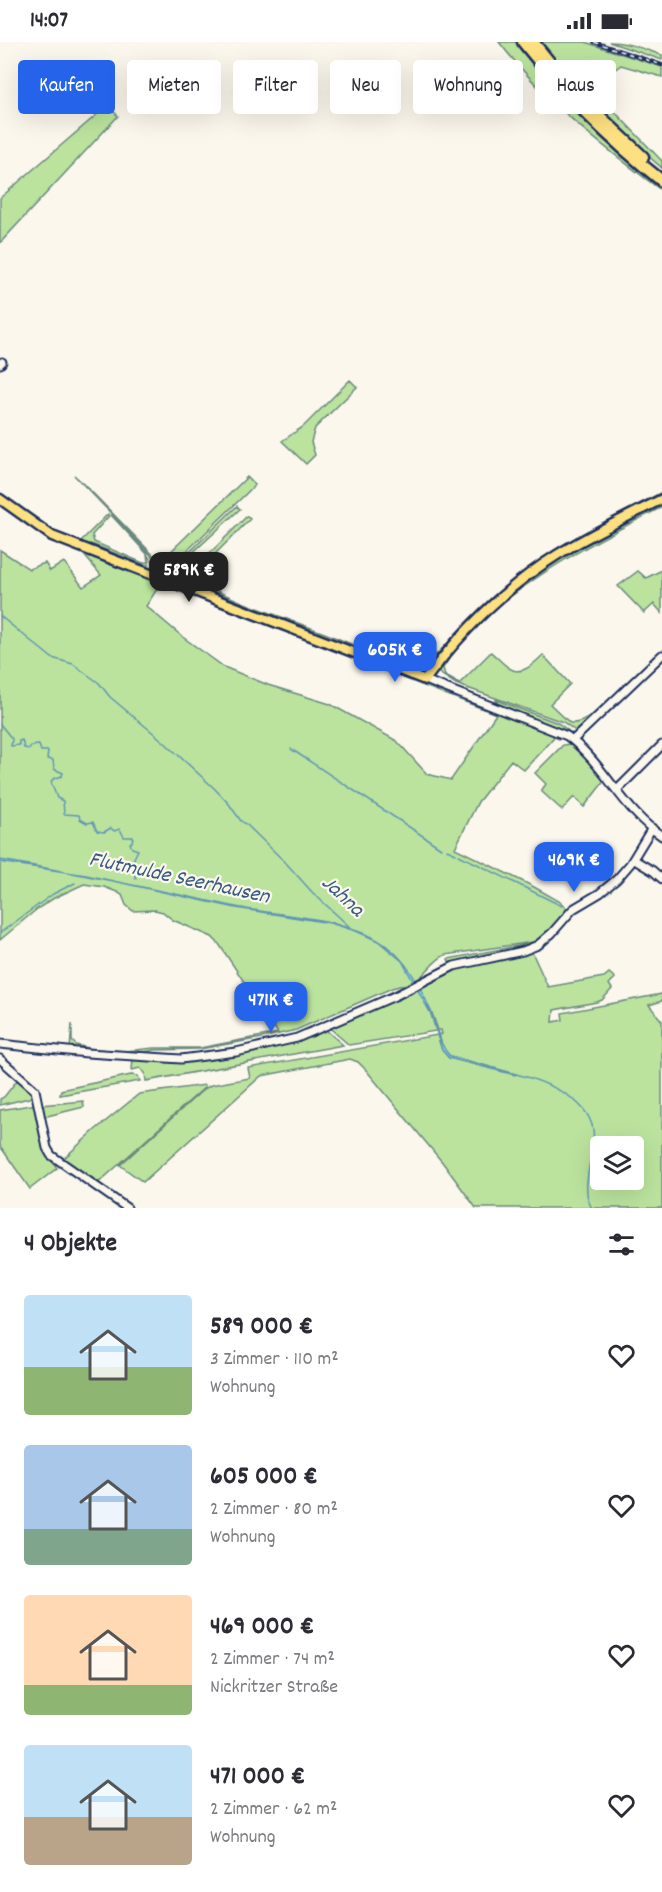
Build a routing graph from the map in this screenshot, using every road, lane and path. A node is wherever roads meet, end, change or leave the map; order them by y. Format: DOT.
graph roads {
  1 [pos="523,42"];
  2 [pos="533,42"];
  3 [pos="662,172"];
  4 [pos="662,181"];
  5 [pos="0,499"];
  6 [pos="662,499"];
  7 [pos="662,656"];
  8 [pos="425,680"];
  9 [pos="573,740"];
  10 [pos="662,745"];
  11 [pos="617,790"];
  12 [pos="652,828"];
  13 [pos="662,836"];
  14 [pos="633,859"];
  15 [pos="661,878"];
  16 [pos="0,1044"];
  17 [pos="0,1059"];
  18 [pos="127,1208"];
  1 -- 4 [label="highway"];
  2 -- 3 [label="highway"];
  5 -- 8 [label="main road"];
  6 -- 8 [label="main road"];
  7 -- 9 [label="street"];
  8 -- 9 [label="street"];
  9 -- 11 [label="street"];
  10 -- 11 [label="street"];
  11 -- 12 [label="street"];
  12 -- 13 [label="street"];
  12 -- 14 [label="street"];
  14 -- 15 [label="street"];
  14 -- 16 [label="street"];
  17 -- 18 [label="street"];
}
